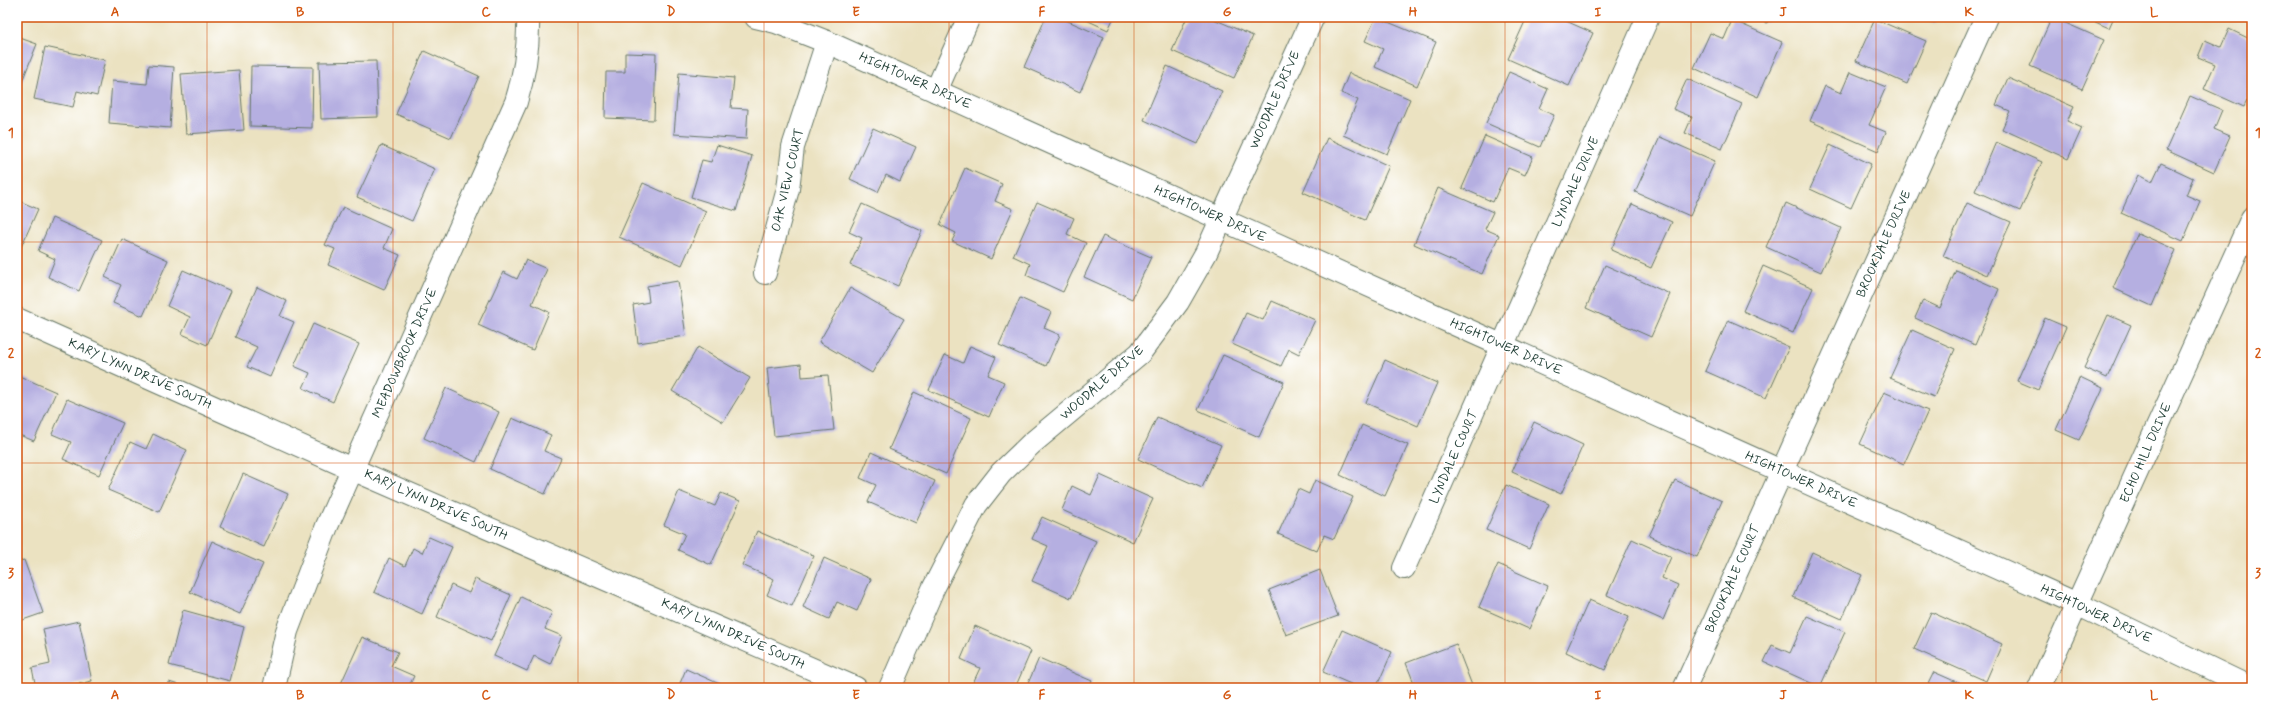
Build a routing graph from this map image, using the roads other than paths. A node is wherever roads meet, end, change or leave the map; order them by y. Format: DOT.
graph roads {
  1 [pos="528,17"];
  2 [pos="756,17"];
  3 [pos="969,17"];
  4 [pos="1313,17"];
  5 [pos="1648,17"];
  6 [pos="1986,17"];
  7 [pos="827,42"];
  8 [pos="936,91"];
  9 [pos="2252,218"];
  10 [pos="1221,219"];
  11 [pos="765,273"];
  12 [pos="17,319"];
  13 [pos="1503,346"];
  14 [pos="352,469"];
  15 [pos="1782,472"];
  16 [pos="1404,568"];
  17 [pos="2077,604"];
  18 [pos="1685,687"];
  19 [pos="274,688"];
  20 [pos="856,688"];
  21 [pos="890,688"];
  22 [pos="2039,688"];
  23 [pos="2251,688"];
  1 -- 14 [label="street, MEADOWBROOK DRIVE"];
  2 -- 7 [label="street, HIGHTOWER DRIVE"];
  3 -- 8 [label="street"];
  4 -- 10 [label="street, WOODALE DRIVE"];
  5 -- 13 [label="street, LYNDALE DRIVE"];
  6 -- 15 [label="street, BROOKDALE DRIVE"];
  7 -- 8 [label="street, HIGHTOWER DRIVE"];
  7 -- 11 [label="street, OAK VIEW COURT"];
  8 -- 10 [label="street, HIGHTOWER DRIVE"];
  9 -- 17 [label="street, ECHO HILL DRIVE"];
  10 -- 13 [label="street, HIGHTOWER DRIVE"];
  10 -- 21 [label="street, WOODALE DRIVE"];
  12 -- 14 [label="street, KARY LYNN DRIVE SOUTH"];
  13 -- 15 [label="street, HIGHTOWER DRIVE"];
  13 -- 16 [label="street, LYNDALE COURT"];
  14 -- 19 [label="street, MEADOWBROOK DRIVE"];
  14 -- 20 [label="street, KARY LYNN DRIVE SOUTH"];
  15 -- 17 [label="street, HIGHTOWER DRIVE"];
  15 -- 18 [label="street, BROOKDALE COURT"];
  17 -- 22 [label="street, ECHO HILL DRIVE"];
  17 -- 23 [label="street, HIGHTOWER DRIVE"];
}
